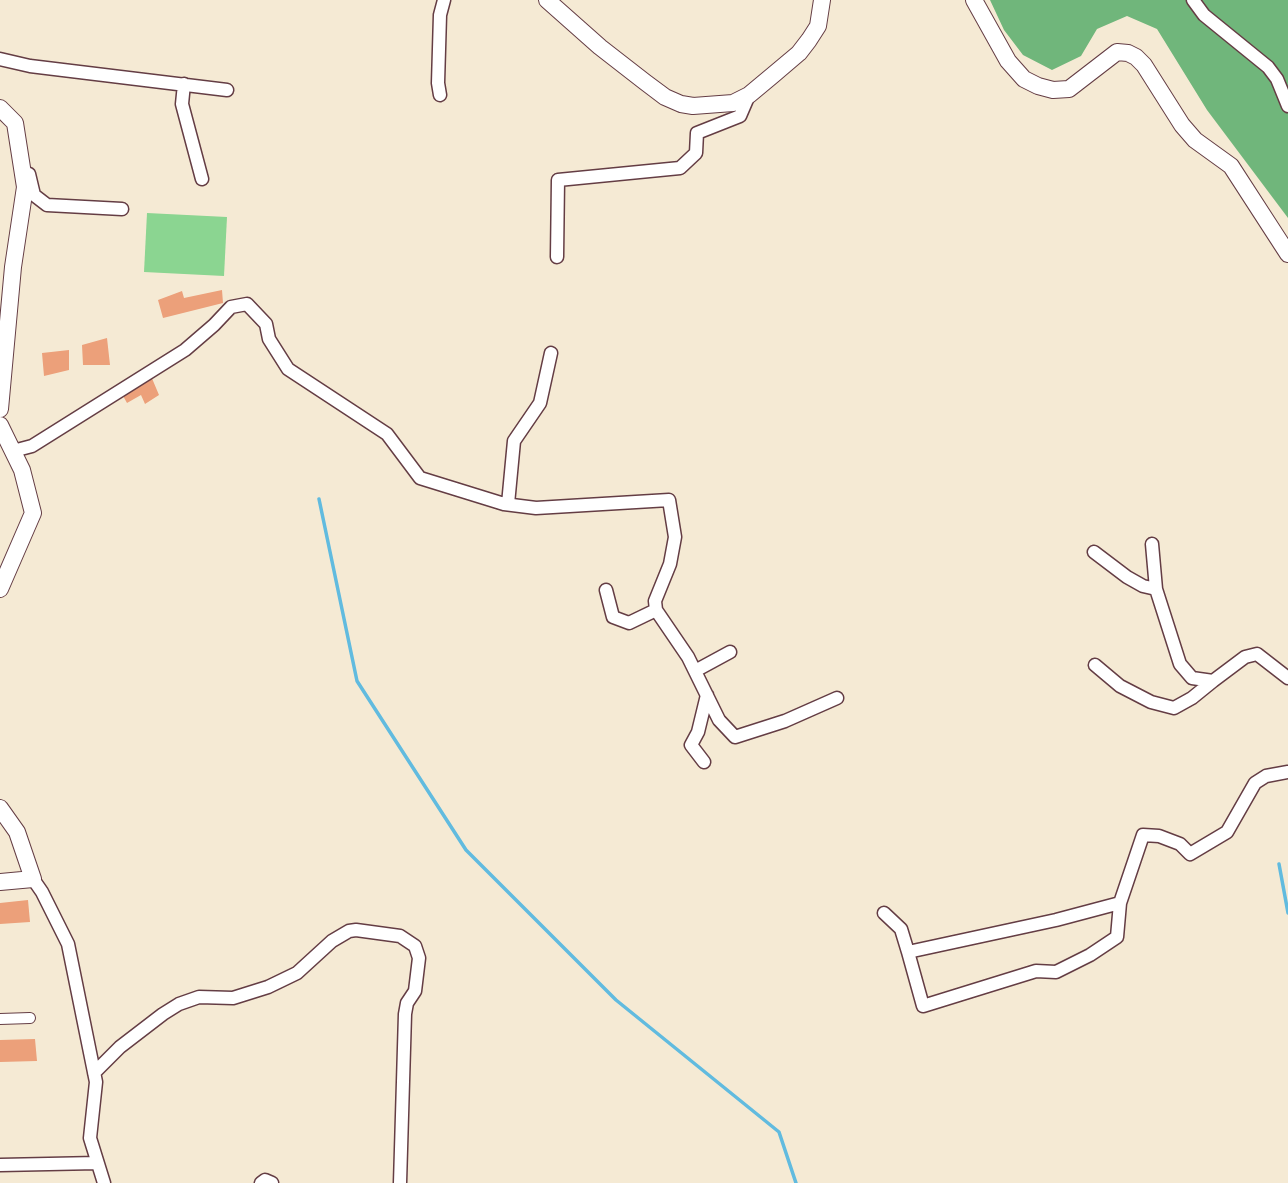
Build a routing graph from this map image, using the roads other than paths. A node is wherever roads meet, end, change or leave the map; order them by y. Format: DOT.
graph roads {
  1 [pos="444,0"];
  2 [pos="547,0"];
  3 [pos="822,0"];
  4 [pos="974,0"];
  5 [pos="1193,0"];
  6 [pos="0,59"];
  7 [pos="184,84"];
  8 [pos="227,90"];
  9 [pos="749,94"];
  10 [pos="440,95"];
  11 [pos="1288,106"];
  12 [pos="0,108"];
  13 [pos="19,149"];
  14 [pos="202,179"];
  15 [pos="122,209"];
  16 [pos="1288,254"];
  17 [pos="557,257"];
  18 [pos="551,353"];
  19 [pos="0,409"];
  20 [pos="0,425"];
  21 [pos="13,451"];
  22 [pos="508,504"];
  23 [pos="1152,544"];
  24 [pos="1094,552"];
  25 [pos="0,589"];
  26 [pos="1156,589"];
  27 [pos="606,590"];
  28 [pos="656,610"];
  29 [pos="730,652"];
  30 [pos="1095,665"];
  31 [pos="695,671"];
  32 [pos="1288,678"];
  33 [pos="1213,681"];
  34 [pos="707,695"];
  35 [pos="837,698"];
  36 [pos="704,762"];
  37 [pos="1288,772"];
  38 [pos="0,807"];
  39 [pos="33,879"];
  40 [pos="0,881"];
  41 [pos="1120,903"];
  42 [pos="884,913"];
  43 [pos="908,952"];
  44 [pos="30,1018"];
  45 [pos="0,1019"];
  46 [pos="94,1073"];
  47 [pos="96,1163"];
  48 [pos="0,1165"];
  49 [pos="103,1183"];
  50 [pos="261,1183"];
  51 [pos="272,1183"];
  52 [pos="400,1183"];
  1 -- 10 [label="street"];
  2 -- 9 [label="street"];
  3 -- 9 [label="street"];
  4 -- 16 [label="street"];
  5 -- 11 [label="street"];
  6 -- 7 [label="street"];
  7 -- 8 [label="street"];
  7 -- 14 [label="street"];
  9 -- 17 [label="street"];
  12 -- 13 [label="street"];
  13 -- 15 [label="street"];
  13 -- 19 [label="street"];
  18 -- 22 [label="street"];
  20 -- 21 [label="street"];
  21 -- 22 [label="street"];
  21 -- 25 [label="street"];
  22 -- 28 [label="street"];
  23 -- 26 [label="street"];
  24 -- 26 [label="street"];
  26 -- 33 [label="street"];
  27 -- 28 [label="street"];
  28 -- 31 [label="street"];
  29 -- 31 [label="street"];
  30 -- 33 [label="street"];
  31 -- 34 [label="street"];
  32 -- 33 [label="street"];
  34 -- 35 [label="street"];
  34 -- 36 [label="street"];
  37 -- 41 [label="street"];
  38 -- 39 [label="street"];
  39 -- 40 [label="street"];
  39 -- 46 [label="street"];
  41 -- 43 [label="street"];
  41 -- 43 [label="street"];
  42 -- 43 [label="street"];
  44 -- 45 [label="street"];
  46 -- 47 [label="street"];
  46 -- 52 [label="street"];
  47 -- 48 [label="street"];
  47 -- 49 [label="street"];
  50 -- 51 [label="street"];
}
